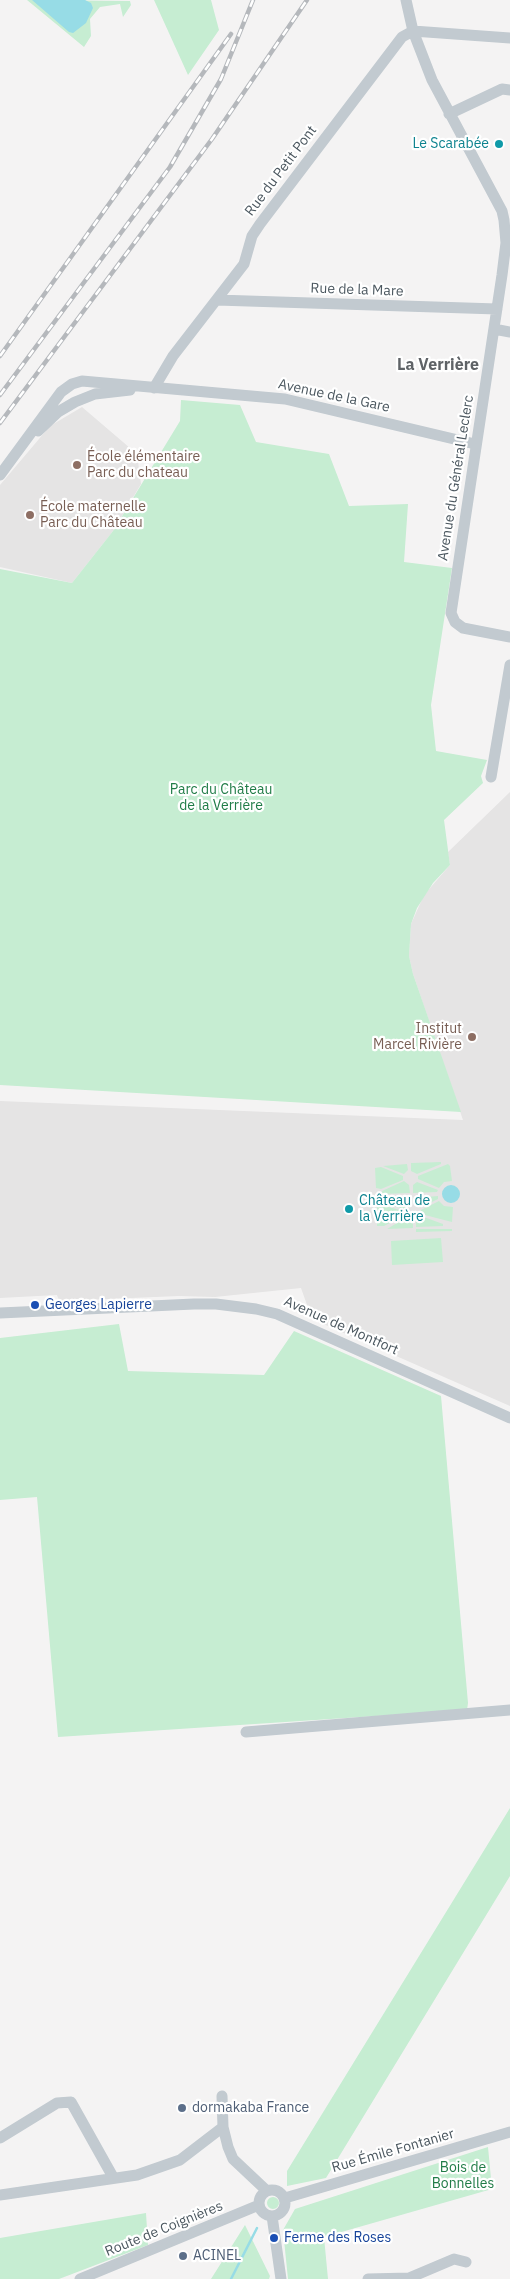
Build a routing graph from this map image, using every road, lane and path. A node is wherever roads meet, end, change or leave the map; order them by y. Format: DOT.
graph roads {
  1 [pos="406,0"];
  2 [pos="413,31"];
  3 [pos="510,38"];
  4 [pos="510,90"];
  5 [pos="449,114"];
  6 [pos="217,300"];
  7 [pos="497,309"];
  8 [pos="494,328"];
  9 [pos="510,332"];
  10 [pos="154,388"];
  11 [pos="476,444"];
  12 [pos="22,446"];
  13 [pos="0,475"];
  14 [pos="510,637"];
  15 [pos="510,665"];
  16 [pos="491,777"];
  17 [pos="0,1313"];
  18 [pos="510,1418"];
  19 [pos="510,1710"];
  20 [pos="246,1732"];
  21 [pos="222,2096"];
  22 [pos="223,2127"];
  23 [pos="510,2132"];
  24 [pos="0,2138"];
  25 [pos="113,2177"];
  26 [pos="267,2191"];
  27 [pos="0,2195"];
  28 [pos="285,2198"];
  29 [pos="259,2205"];
  30 [pos="272,2216"];
  31 [pos="466,2262"];
  32 [pos="410,2278"];
  33 [pos="80,2279"];
  34 [pos="281,2279"];
  35 [pos="368,2279"];
  1 -- 2 [label="street, Avenue du Général Leclerc"];
  2 -- 3 [label="street"];
  2 -- 5 [label="street, Avenue du Général Leclerc"];
  2 -- 6 [label="street, Rue du Petit Pont"];
  4 -- 5 [label="street"];
  5 -- 7 [label="street, Avenue du Général Leclerc"];
  6 -- 7 [label="street, Rue de la Mare"];
  6 -- 10 [label="street, Rue du Petit Pont"];
  7 -- 8 [label="street, Avenue du Général Leclerc"];
  8 -- 9 [label="street"];
  8 -- 11 [label="street, Avenue du Général Leclerc"];
  10 -- 11 [label="street, Avenue de la Gare"];
  10 -- 12 [label="street, Avenue de la Gare"];
  10 -- 12 [label="street, Avenue de la Gare"];
  11 -- 14 [label="street, Avenue du Général Leclerc"];
  12 -- 13 [label="street, Avenue de la Gare"];
  15 -- 16 [label="street"];
  17 -- 18 [label="street, Avenue de Montfort"];
  19 -- 20 [label="street"];
  21 -- 22 [label="street"];
  22 -- 25 [label="street"];
  22 -- 26 [label="street"];
  23 -- 28 [label="street, Rue Émile Fontanier"];
  24 -- 25 [label="street"];
  25 -- 27 [label="street"];
  26 -- 28 [label="street"];
  26 -- 29 [label="street"];
  28 -- 30 [label="street"];
  29 -- 30 [label="street"];
  29 -- 33 [label="street, Route de Coignières"];
  30 -- 34 [label="street"];
  31 -- 32 [label="street"];
  32 -- 35 [label="street"];
}
